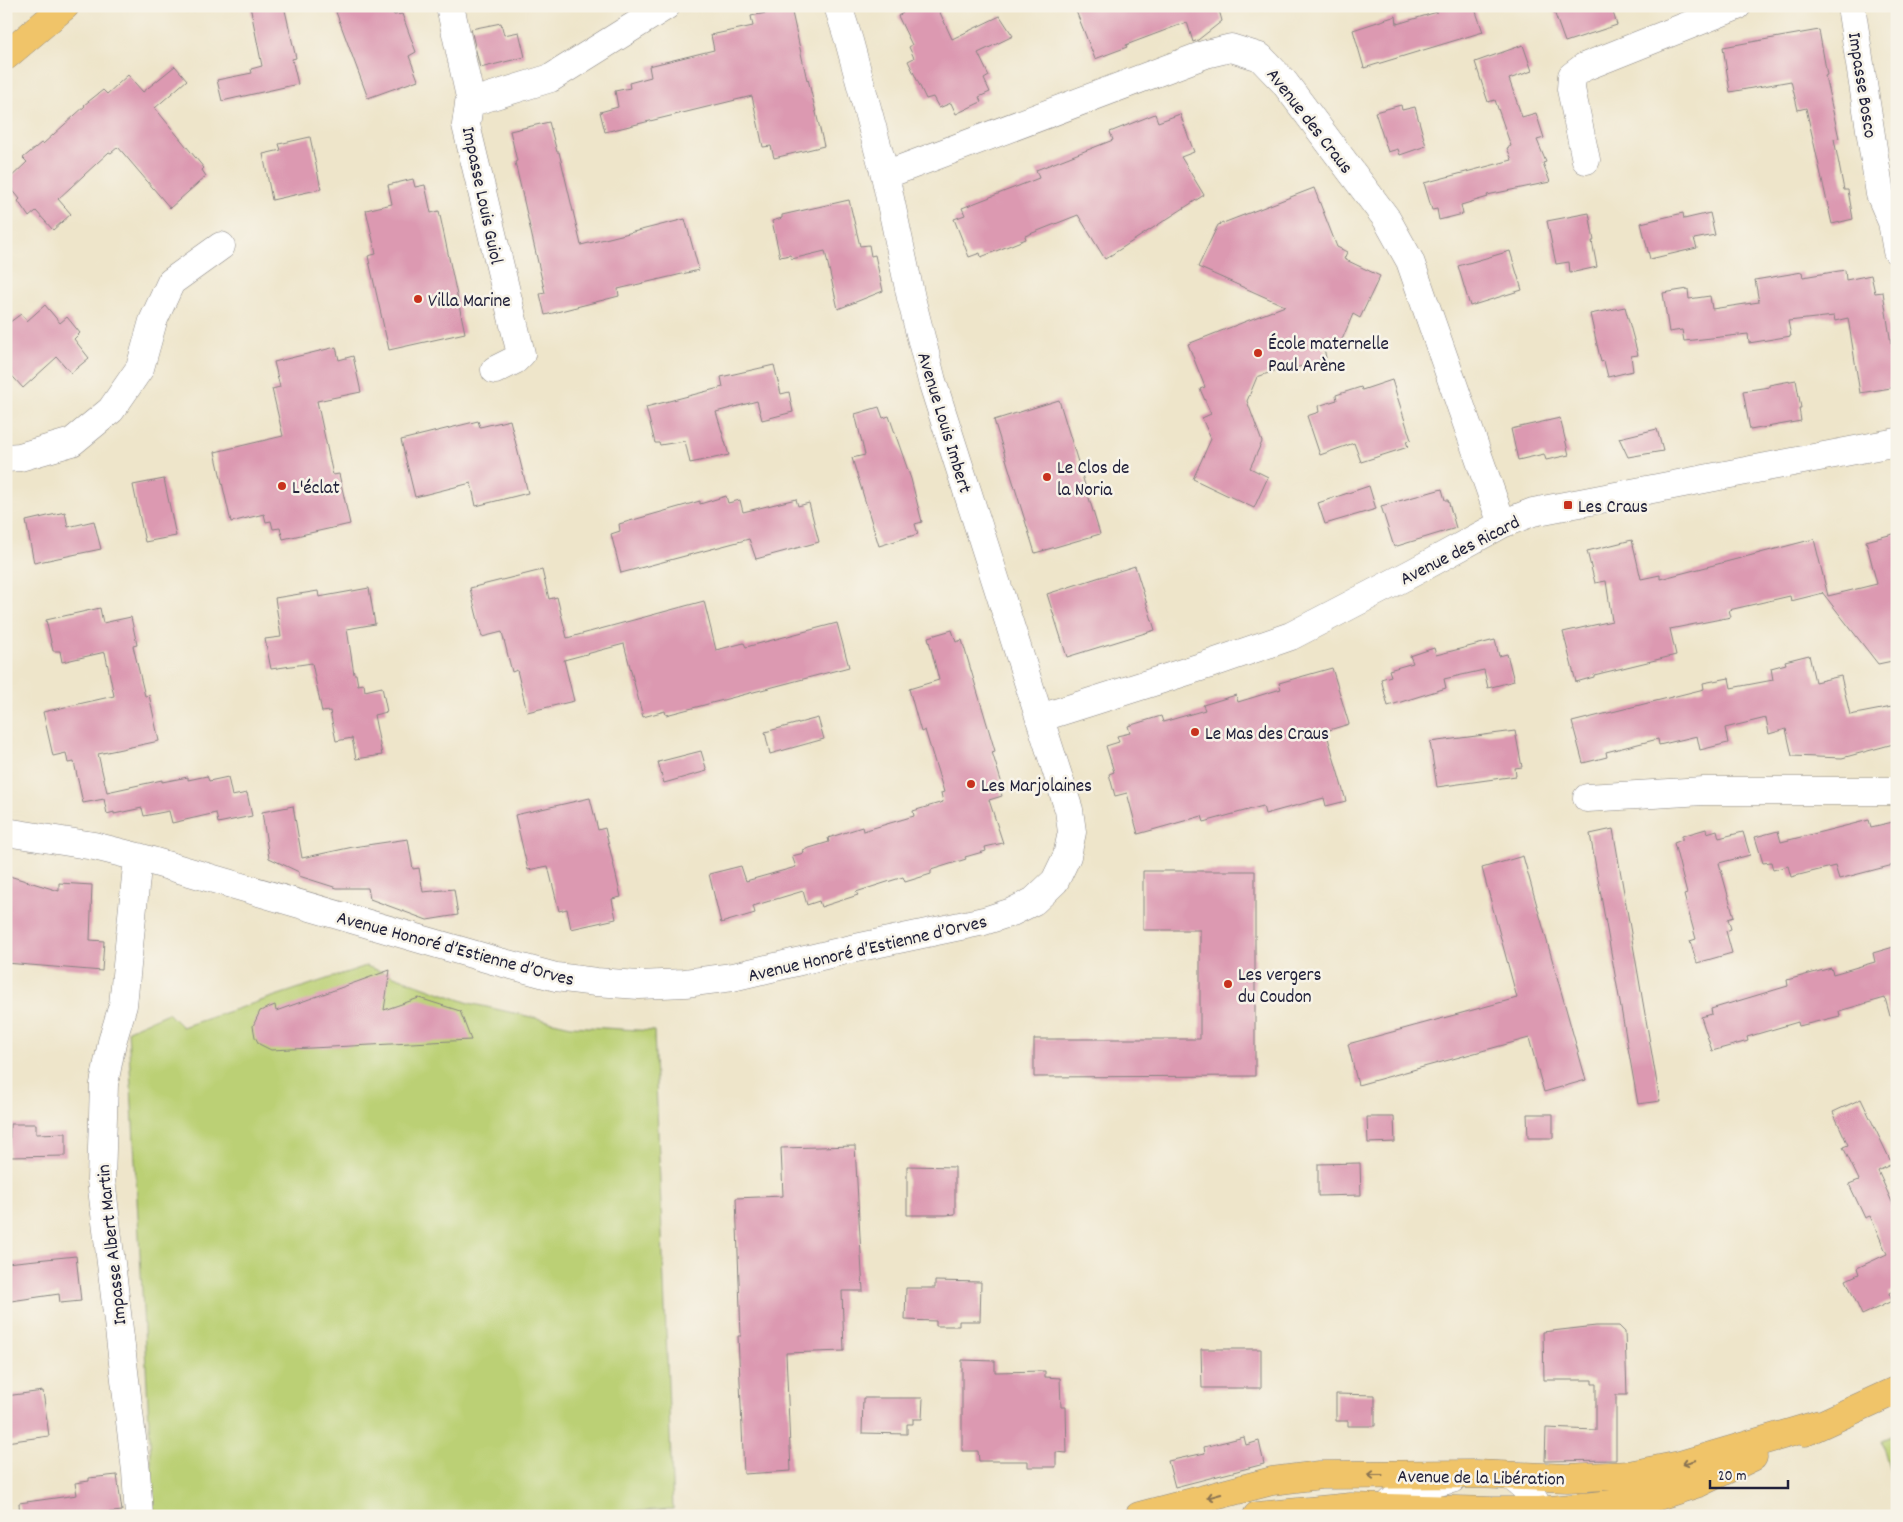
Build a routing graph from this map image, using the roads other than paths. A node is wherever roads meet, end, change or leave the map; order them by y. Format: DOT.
graph roads {
  1 [pos="65,6"];
  2 [pos="450,6"];
  3 [pos="666,6"];
  4 [pos="838,6"];
  5 [pos="1737,6"];
  6 [pos="1851,6"];
  7 [pos="6,56"];
  8 [pos="469,103"];
  9 [pos="1586,160"];
  10 [pos="885,175"];
  11 [pos="221,246"];
  12 [pos="1897,251"];
  13 [pos="495,370"];
  14 [pos="1897,442"];
  15 [pos="6,458"];
  16 [pos="1502,524"];
  17 [pos="1040,718"];
  18 [pos="1897,791"];
  19 [pos="1587,798"];
  20 [pos="6,832"];
  21 [pos="1072,832"];
  22 [pos="138,857"];
  23 [pos="1897,1390"];
  24 [pos="1820,1424"];
  25 [pos="1476,1474"];
  26 [pos="1510,1476"];
  27 [pos="1596,1511"];
  28 [pos="1370,1512"];
  29 [pos="1540,1513"];
  30 [pos="139,1516"];
  31 [pos="1139,1516"];
  32 [pos="1257,1516"];
  1 -- 7 [label="main road"];
  2 -- 8 [label="street, Impasse Louis Guiol"];
  3 -- 8 [label="street"];
  4 -- 10 [label="street, Avenue Louis Imbert"];
  5 -- 9 [label="street"];
  6 -- 12 [label="street, Impasse Bosco"];
  8 -- 13 [label="street, Impasse Louis Guiol"];
  10 -- 16 [label="street, Avenue des Craus"];
  10 -- 17 [label="street, Avenue Louis Imbert"];
  11 -- 15 [label="street"];
  14 -- 16 [label="street, Avenue des Ricard"];
  16 -- 17 [label="street, Avenue des Ricard"];
  17 -- 21 [label="street, Avenue Louis Imbert"];
  18 -- 19 [label="street"];
  20 -- 22 [label="street, Avenue Honoré d’Estienne d’Orves"];
  21 -- 22 [label="street, Avenue Honoré d’Estienne d’Orves"];
  22 -- 30 [label="street, Impasse Albert Martin"];
  23 -- 24 [label="main road, Avenue de la Libération"];
  24 -- 26 [label="main road, Avenue de la Libération, one-way"];
  24 -- 27 [label="main road, Avenue de la Libération"];
  25 -- 26 [label="main road, Avenue de la Libération"];
  25 -- 28 [label="street"];
  25 -- 31 [label="main road, Avenue de la Libération, one-way"];
  26 -- 29 [label="street"];
  27 -- 29 [label="main road, Avenue de la Libération"];
  28 -- 29 [label="main road, Avenue de la Libération"];
  28 -- 32 [label="main road, Avenue de la Libération"];
}
